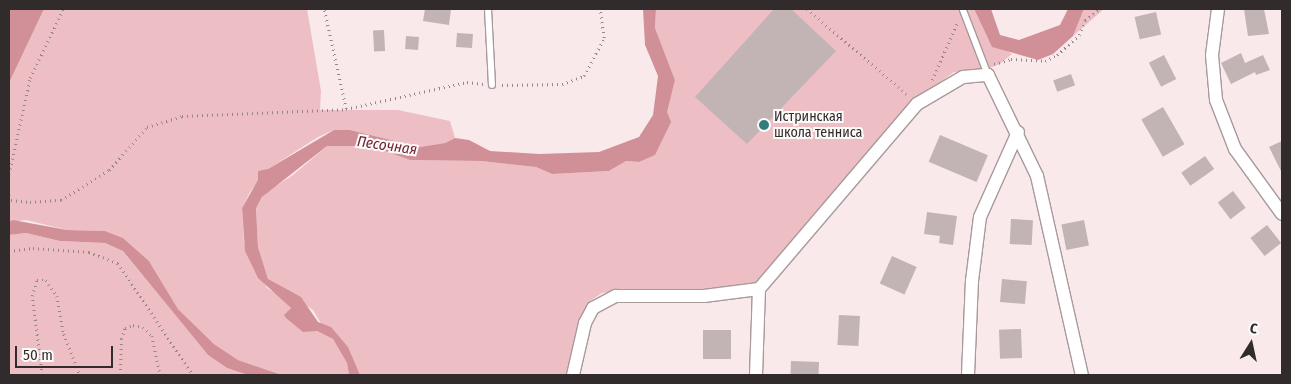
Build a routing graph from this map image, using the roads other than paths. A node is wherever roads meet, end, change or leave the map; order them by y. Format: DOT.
graph roads {
  1 [pos="488,9"];
  2 [pos="1218,9"];
  3 [pos="963,10"];
  4 [pos="988,74"];
  5 [pos="492,85"];
  6 [pos="1018,132"];
  7 [pos="1282,214"];
  8 [pos="760,289"];
  9 [pos="573,375"];
  10 [pos="756,375"];
  11 [pos="968,375"];
  12 [pos="1082,375"];
  1 -- 5 [label="lane"];
  2 -- 7 [label="street"];
  3 -- 4 [label="lane"];
  4 -- 6 [label="street"];
  4 -- 8 [label="street"];
  6 -- 11 [label="street"];
  6 -- 12 [label="street"];
  8 -- 9 [label="street"];
  8 -- 10 [label="street"];
}
